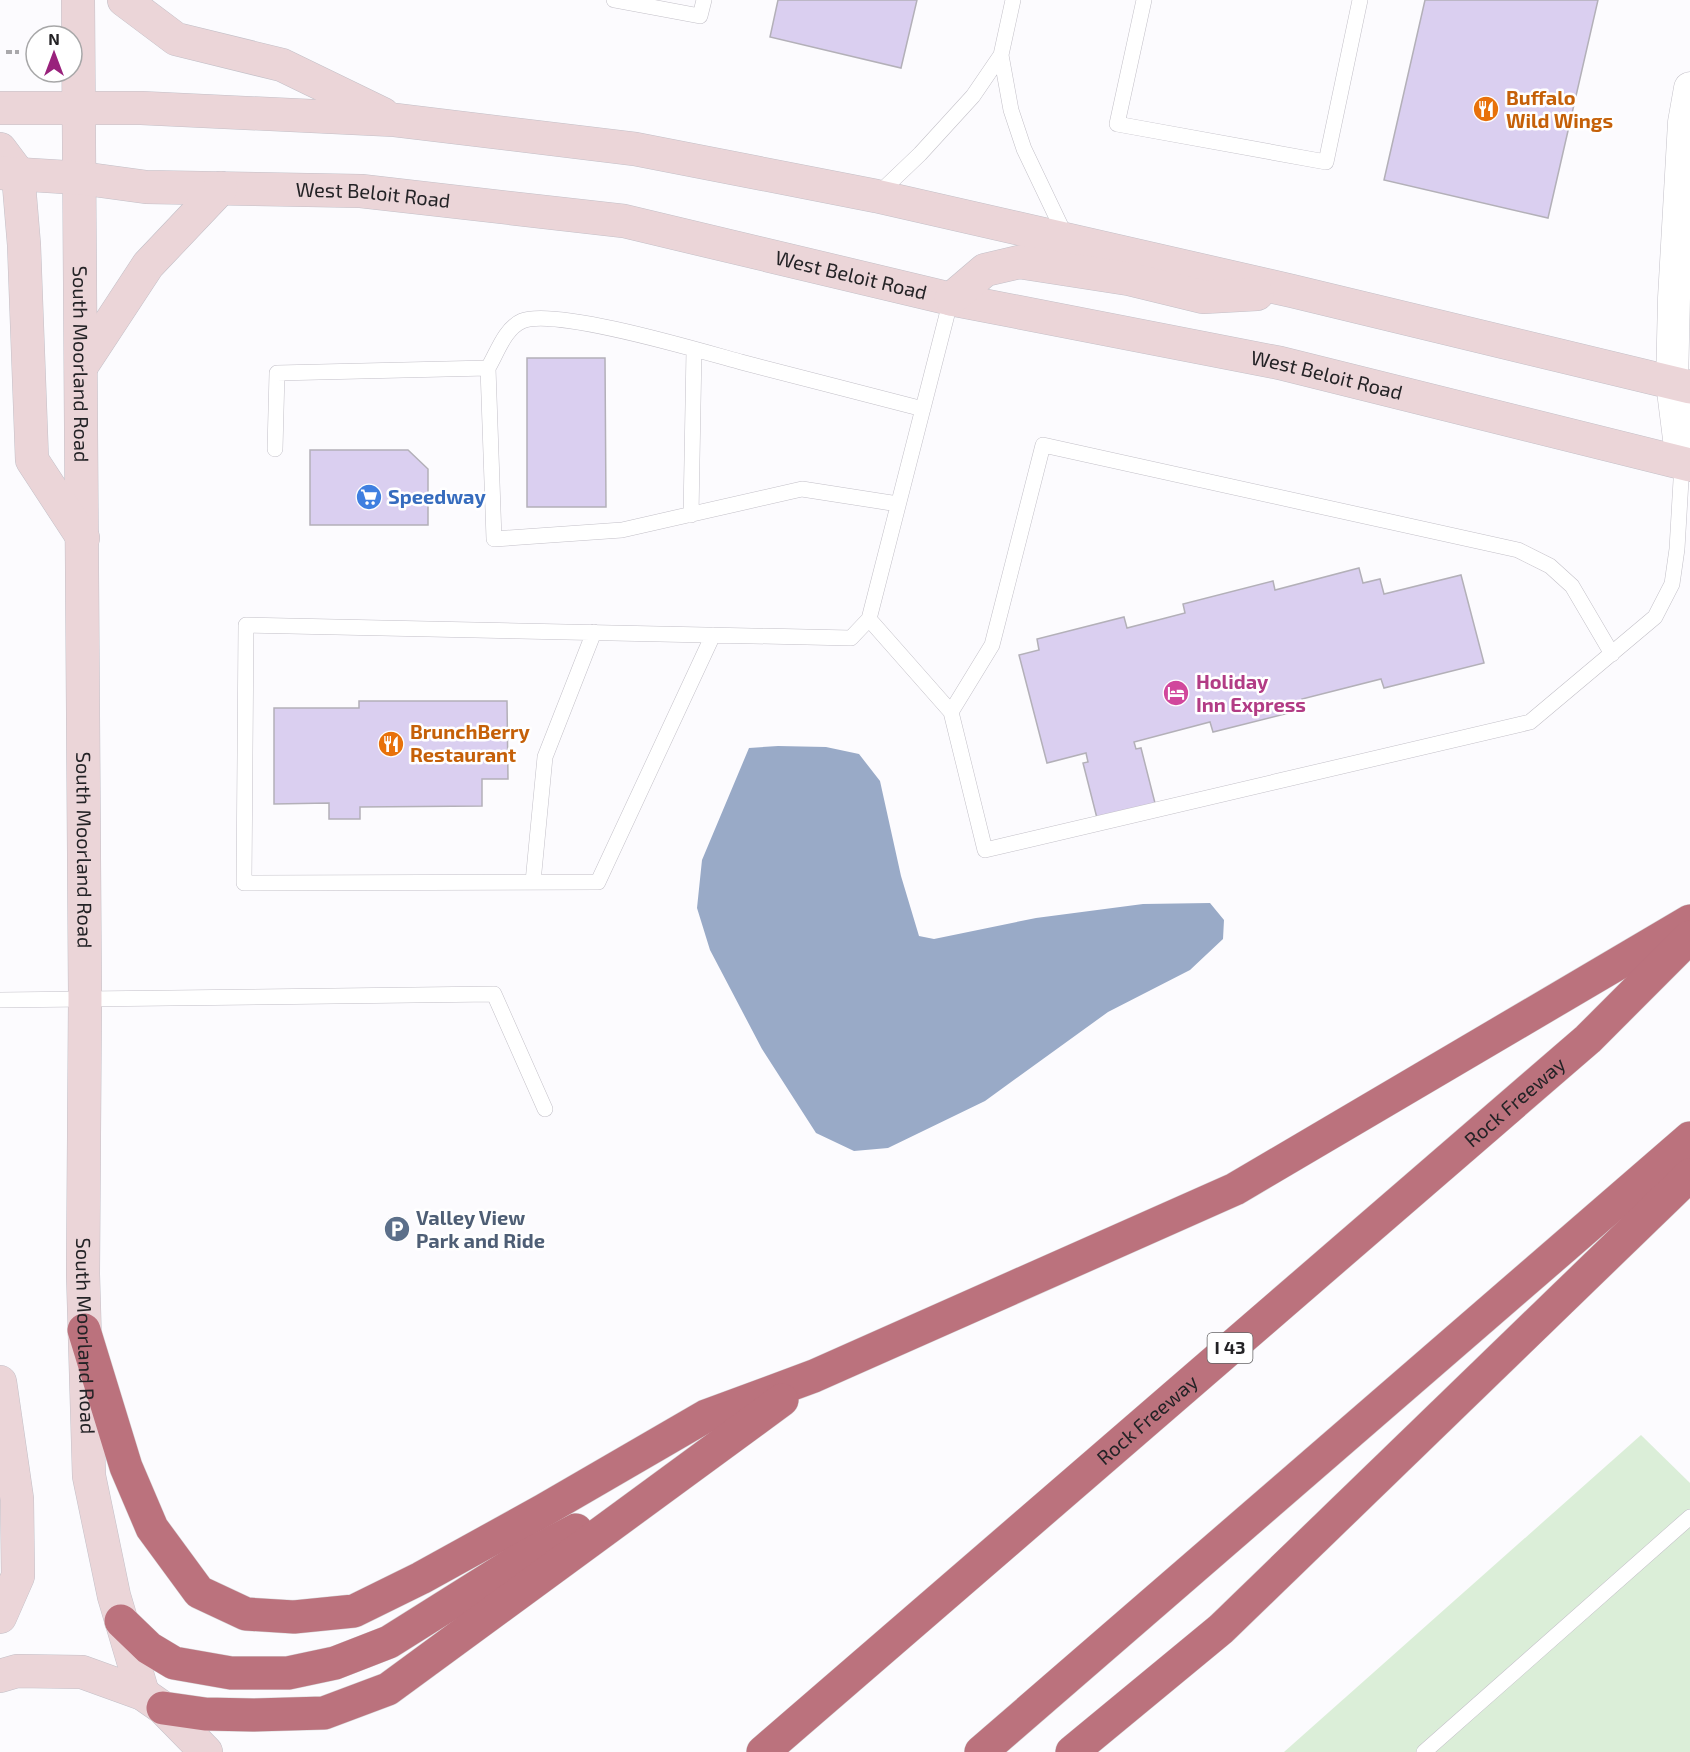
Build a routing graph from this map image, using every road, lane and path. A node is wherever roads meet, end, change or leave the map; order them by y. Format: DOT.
graph roads {
  1 [pos="78,0"];
  2 [pos="124,0"];
  3 [pos="614,0"];
  4 [pos="704,0"];
  5 [pos="1013,0"];
  6 [pos="1144,0"];
  7 [pos="1360,0"];
  8 [pos="6,52"];
  9 [pos="19,52"];
  10 [pos="1000,55"];
  11 [pos="1690,88"];
  12 [pos="0,108"];
  13 [pos="79,108"];
  14 [pos="395,120"];
  15 [pos="6,165"];
  16 [pos="80,178"];
  17 [pos="221,188"];
  18 [pos="876,196"];
  19 [pos="1066,239"];
  20 [pos="1292,291"];
  21 [pos="951,299"];
  22 [pos="694,350"];
  23 [pos="81,367"];
  24 [pos="488,368"];
  25 [pos="1681,385"];
  26 [pos="923,409"];
  27 [pos="275,449"];
  28 [pos="1687,458"];
  29 [pos="898,504"];
  30 [pos="691,515"];
  31 [pos="83,538"];
  32 [pos="869,619"];
  33 [pos="594,632"];
  34 [pos="712,635"];
  35 [pos="1612,654"];
  36 [pos="951,712"];
  37 [pos="533,882"];
  38 [pos="1690,921"];
  39 [pos="1690,937"];
  40 [pos="85,998"];
  41 [pos="0,1000"];
  42 [pos="545,1109"];
  43 [pos="1690,1138"];
  44 [pos="1690,1175"];
  45 [pos="84,1330"];
  46 [pos="814,1376"];
  47 [pos="0,1382"];
  48 [pos="673,1479"];
  49 [pos="1690,1517"];
  50 [pos="0,1617"];
  51 [pos="121,1621"];
  52 [pos="0,1676"];
  53 [pos="153,1701"];
  54 [pos="206,1752"];
  55 [pos="763,1752"];
  56 [pos="981,1752"];
  57 [pos="1072,1752"];
  58 [pos="1424,1752"];
  1 -- 13 [label="main road, South Moorland Road"];
  2 -- 14 [label="main road"];
  3 -- 4 [label="lane"];
  5 -- 10 [label="lane"];
  6 -- 7 [label="lane"];
  8 -- 9 [label="path"];
  10 -- 18 [label="lane"];
  10 -- 19 [label="lane"];
  11 -- 25 [label="street"];
  12 -- 13 [label="main road"];
  13 -- 14 [label="main road"];
  13 -- 16 [label="main road, South Moorland Road"];
  14 -- 18 [label="main road"];
  15 -- 16 [label="main road, West Beloit Road"];
  15 -- 31 [label="main road"];
  16 -- 17 [label="main road, West Beloit Road"];
  16 -- 23 [label="main road, South Moorland Road"];
  17 -- 21 [label="main road, West Beloit Road"];
  17 -- 23 [label="main road"];
  18 -- 19 [label="main road"];
  19 -- 20 [label="main road"];
  20 -- 21 [label="main road"];
  20 -- 25 [label="main road"];
  21 -- 26 [label="lane"];
  21 -- 28 [label="main road, West Beloit Road"];
  22 -- 24 [label="lane"];
  22 -- 26 [label="lane"];
  22 -- 30 [label="lane"];
  23 -- 31 [label="main road, South Moorland Road"];
  24 -- 27 [label="lane"];
  24 -- 30 [label="lane"];
  25 -- 28 [label="street"];
  26 -- 29 [label="lane"];
  28 -- 35 [label="lane"];
  29 -- 30 [label="lane"];
  29 -- 32 [label="lane"];
  31 -- 40 [label="main road, South Moorland Road"];
  32 -- 34 [label="lane"];
  32 -- 36 [label="lane"];
  33 -- 34 [label="lane"];
  33 -- 37 [label="lane"];
  33 -- 37 [label="lane"];
  34 -- 37 [label="lane"];
  35 -- 36 [label="lane"];
  35 -- 36 [label="lane"];
  38 -- 46 [label="highway"];
  39 -- 55 [label="highway, Rock Freeway / I 43"];
  40 -- 41 [label="lane"];
  40 -- 42 [label="lane"];
  40 -- 45 [label="main road, South Moorland Road"];
  43 -- 56 [label="highway"];
  44 -- 57 [label="highway"];
  45 -- 46 [label="highway"];
  45 -- 51 [label="main road, South Moorland Road"];
  46 -- 48 [label="highway"];
  47 -- 50 [label="main road"];
  48 -- 51 [label="highway"];
  48 -- 53 [label="highway"];
  49 -- 58 [label="lane"];
  51 -- 53 [label="main road, South Moorland Road"];
  52 -- 53 [label="main road"];
  53 -- 54 [label="main road"];
}
